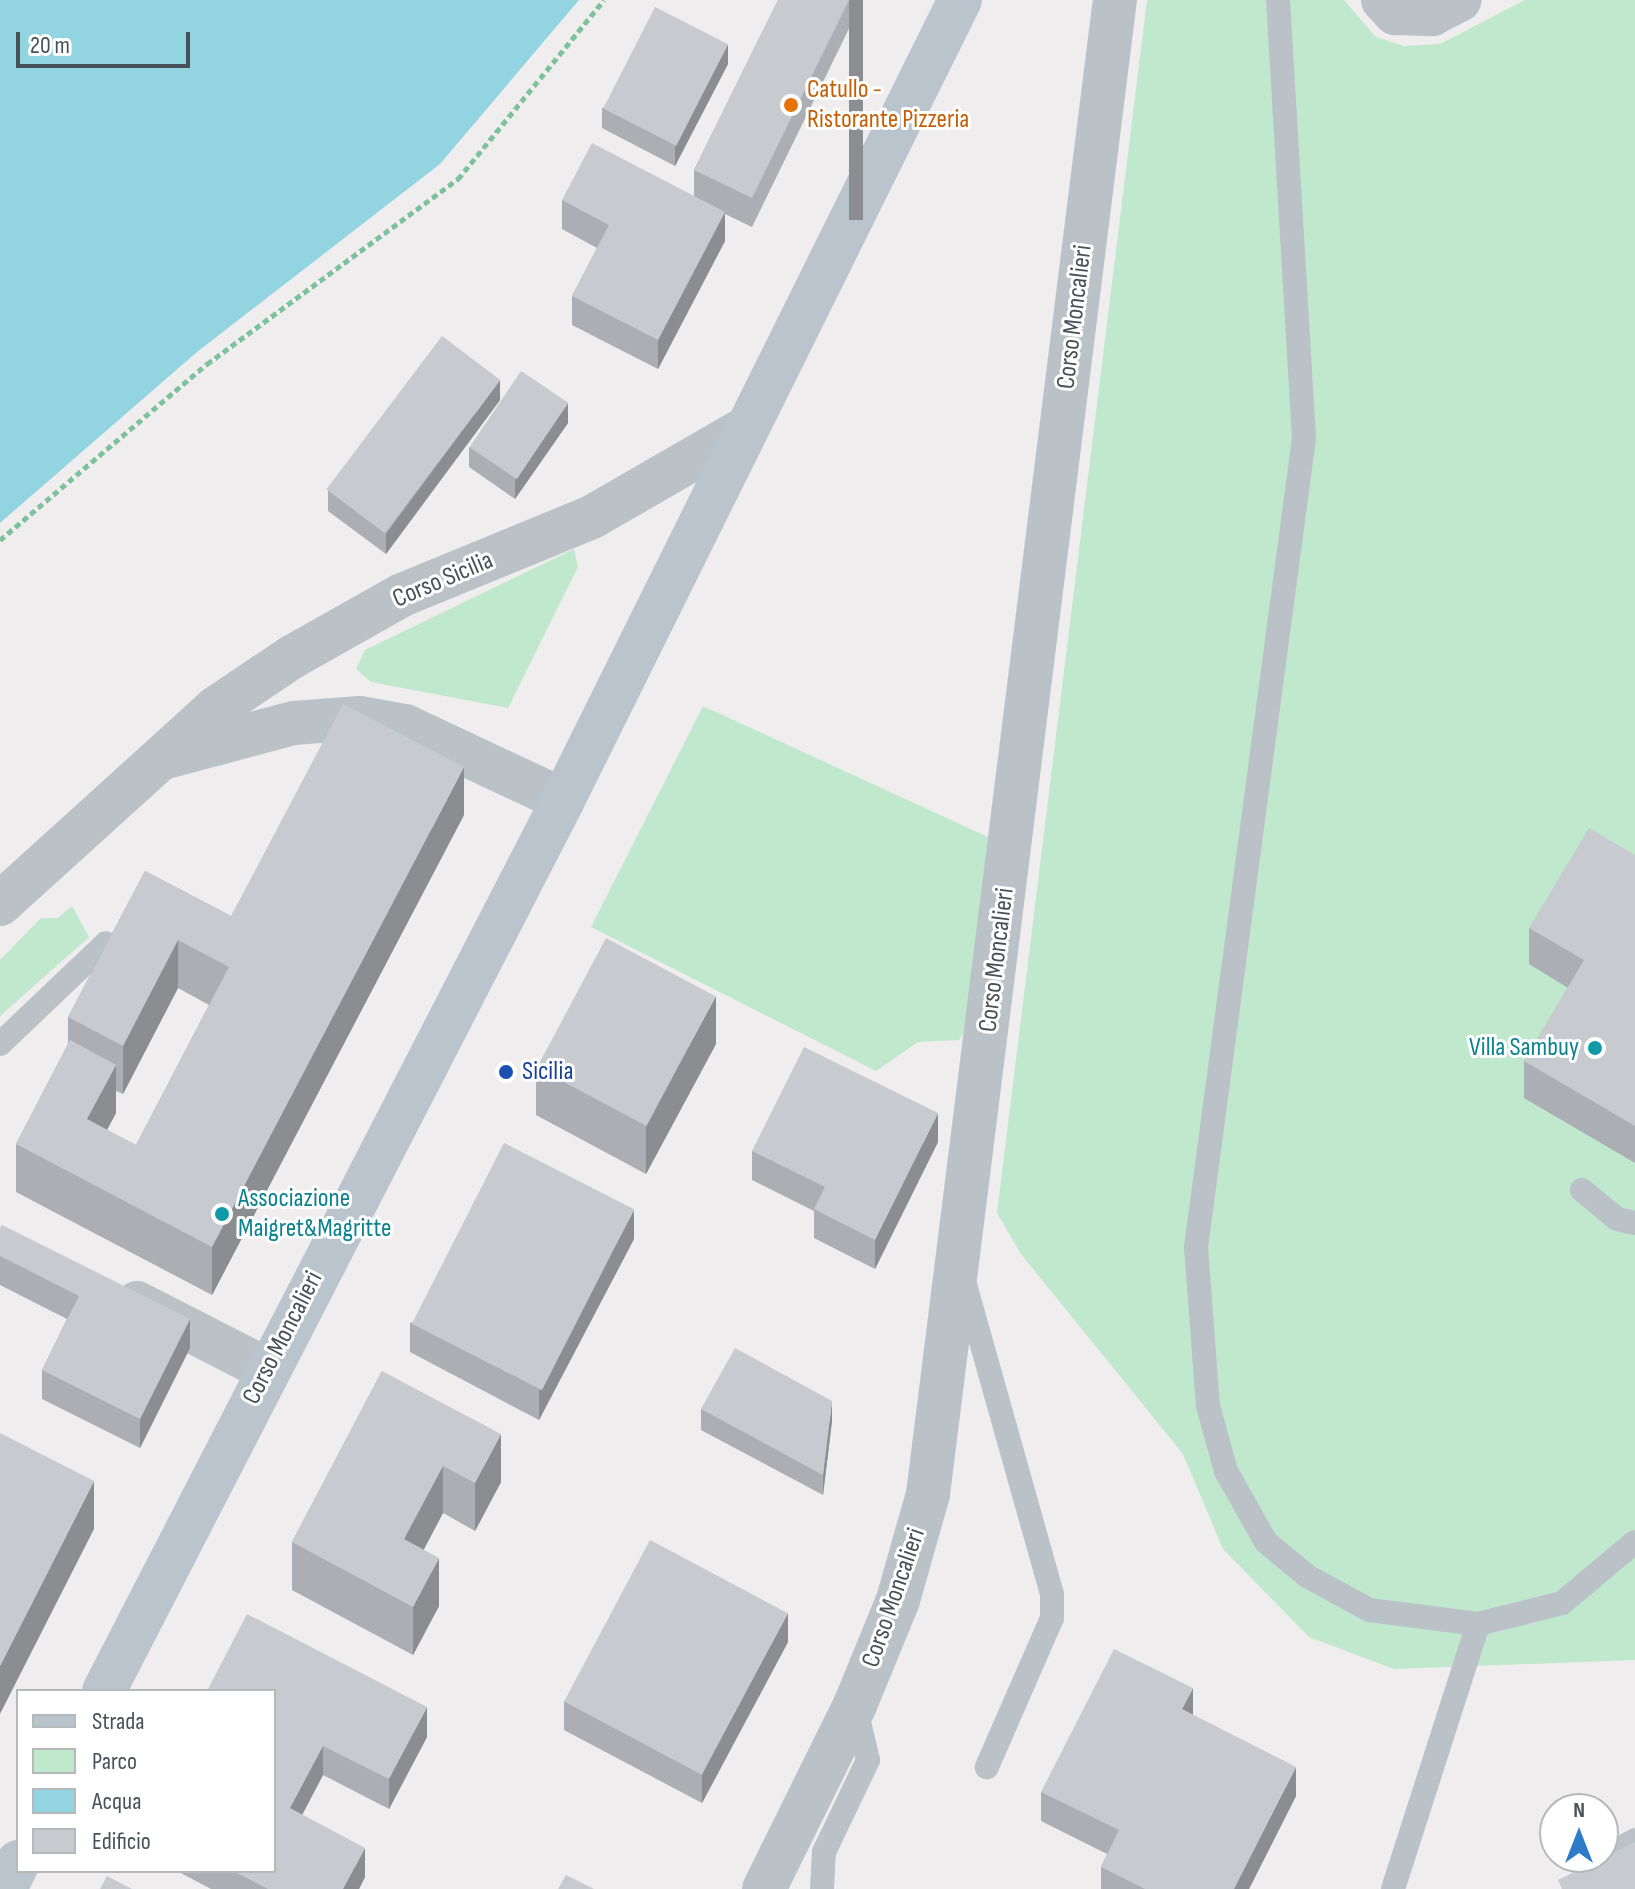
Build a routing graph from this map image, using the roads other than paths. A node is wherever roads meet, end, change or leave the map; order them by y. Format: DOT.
graph roads {
  1 [pos="960,0"];
  2 [pos="1115,0"];
  3 [pos="1278,0"];
  4 [pos="1383,0"];
  5 [pos="1460,0"];
  6 [pos="741,431"];
  7 [pos="163,758"];
  8 [pos="563,800"];
  9 [pos="0,904"];
  10 [pos="106,943"];
  11 [pos="0,1044"];
  12 [pos="1582,1190"];
  13 [pos="1635,1223"];
  14 [pos="960,1267"];
  15 [pos="95,1281"];
  16 [pos="266,1369"];
  17 [pos="1635,1542"];
  18 [pos="1478,1624"];
  19 [pos="105,1689"];
  20 [pos="855,1705"];
  21 [pos="987,1767"];
  22 [pos="16,1866"];
  23 [pos="5,1889"];
  24 [pos="764,1889"];
  25 [pos="822,1889"];
  26 [pos="1393,1889"];
  1 -- 6 [label="main road, Corso Moncalieri"];
  2 -- 14 [label="street, Corso Moncalieri"];
  3 -- 18 [label="lane"];
  4 -- 5 [label="street"];
  6 -- 7 [label="street, Corso Sicilia"];
  6 -- 8 [label="main road, Corso Moncalieri"];
  7 -- 8 [label="street, Corso Sicilia"];
  7 -- 9 [label="street, Corso Sicilia"];
  8 -- 16 [label="main road, Corso Moncalieri"];
  10 -- 11 [label="lane"];
  12 -- 13 [label="lane"];
  14 -- 20 [label="street, Corso Moncalieri"];
  14 -- 21 [label="lane"];
  15 -- 16 [label="street"];
  16 -- 19 [label="main road, Corso Moncalieri"];
  17 -- 18 [label="lane"];
  18 -- 26 [label="lane"];
  20 -- 24 [label="street, Corso Moncalieri"];
  20 -- 25 [label="lane"];
  22 -- 23 [label="main road"];
}
